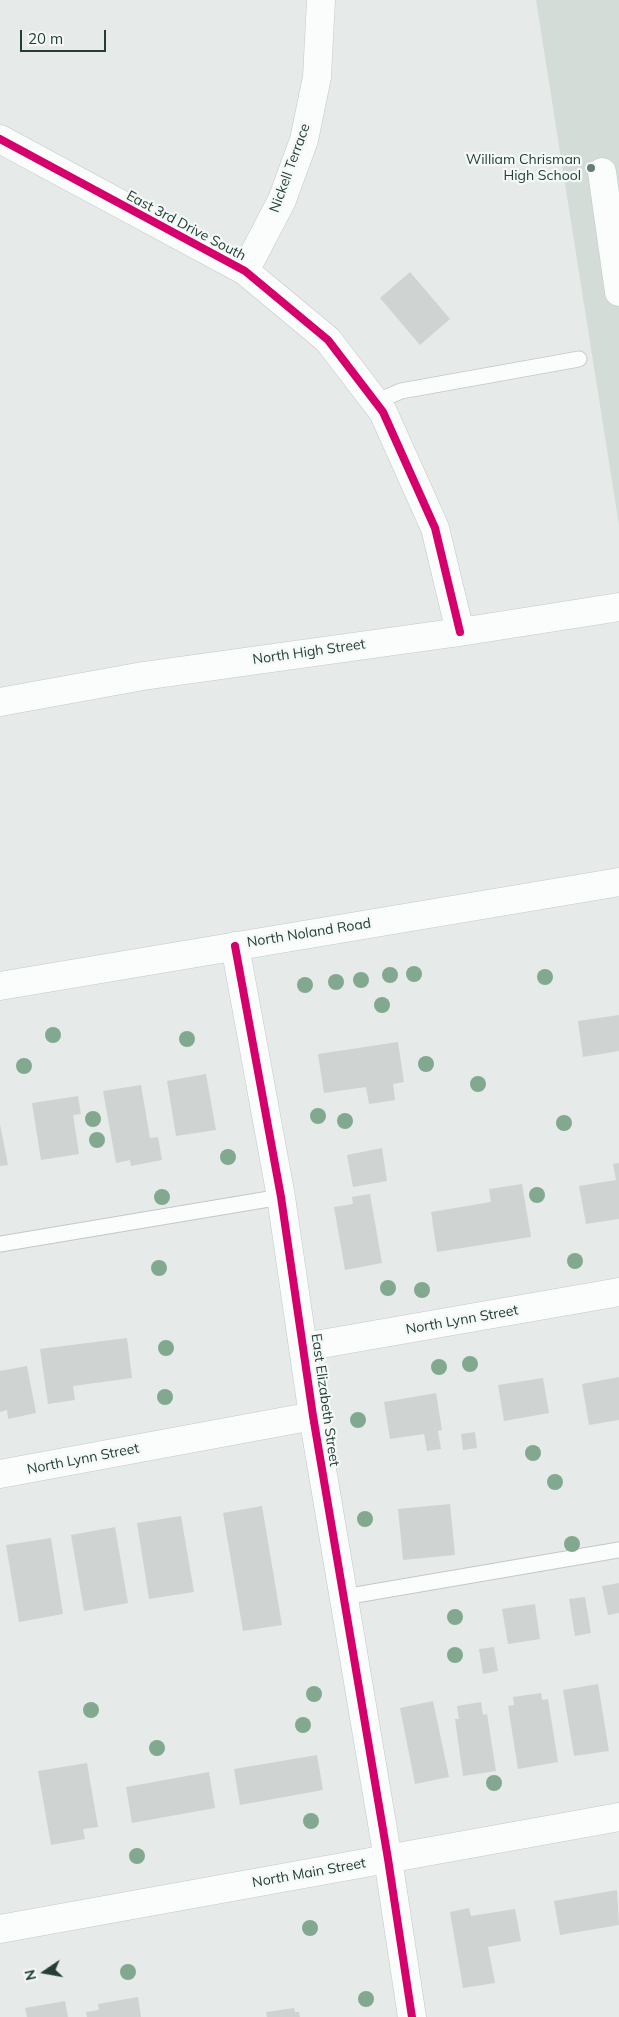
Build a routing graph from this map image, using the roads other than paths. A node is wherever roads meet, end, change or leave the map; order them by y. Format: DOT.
graph roads {
  1 [pos="321,0"];
  2 [pos="0,139"];
  3 [pos="602,172"];
  4 [pos="245,271"];
  5 [pos="619,292"];
  6 [pos="579,359"];
  7 [pos="375,402"];
  8 [pos="619,607"];
  9 [pos="460,632"];
  10 [pos="0,702"];
  11 [pos="619,882"];
  12 [pos="235,946"];
  13 [pos="0,986"];
  14 [pos="281,1197"];
  15 [pos="0,1244"];
  16 [pos="619,1292"];
  17 [pos="304,1347"];
  18 [pos="313,1416"];
  19 [pos="0,1474"];
  20 [pos="619,1550"];
  21 [pos="344,1597"];
  22 [pos="619,1817"];
  23 [pos="388,1859"];
  24 [pos="0,1929"];
  25 [pos="412,2017"];
  1 -- 4 [label="street, Nickell Terrace"];
  2 -- 4 [label="street, East 3rd Drive South"];
  3 -- 5 [label="street"];
  4 -- 7 [label="street, East 3rd Drive South"];
  6 -- 7 [label="lane"];
  7 -- 9 [label="street, East 3rd Drive South"];
  8 -- 9 [label="street, North High Street"];
  9 -- 10 [label="street, North High Street"];
  11 -- 12 [label="street, North Noland Road"];
  12 -- 13 [label="street, North Noland Road"];
  12 -- 14 [label="street, East Elizabeth Street"];
  14 -- 15 [label="lane"];
  14 -- 17 [label="street, East Elizabeth Street"];
  16 -- 17 [label="street, North Lynn Street"];
  17 -- 18 [label="street, East Elizabeth Street"];
  18 -- 19 [label="street, North Lynn Street"];
  18 -- 21 [label="street, East Elizabeth Street"];
  20 -- 21 [label="lane"];
  21 -- 23 [label="street, East Elizabeth Street"];
  22 -- 23 [label="street, North Main Street"];
  23 -- 24 [label="street, North Main Street"];
  23 -- 25 [label="street, East Elizabeth Street"];
}
